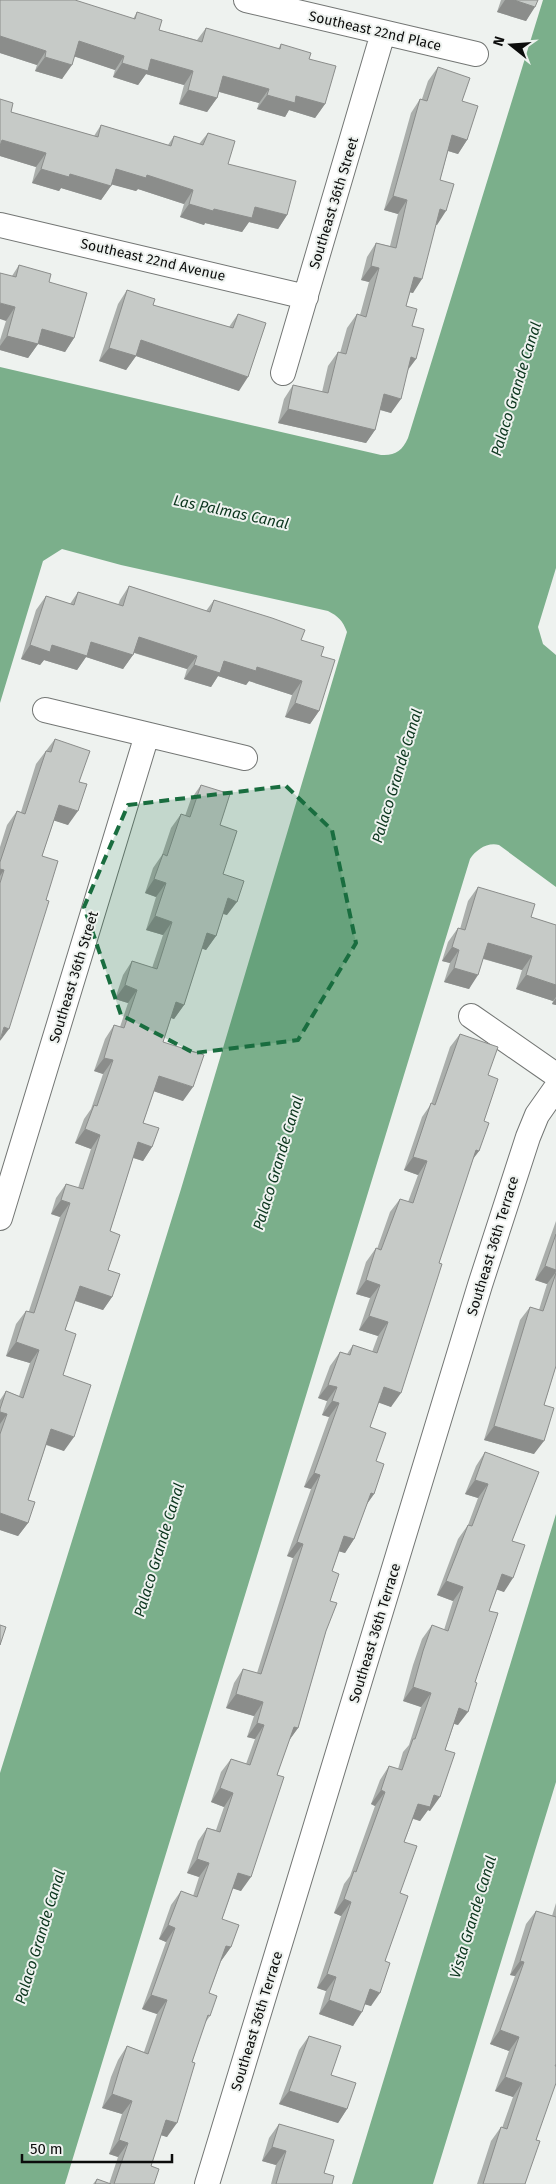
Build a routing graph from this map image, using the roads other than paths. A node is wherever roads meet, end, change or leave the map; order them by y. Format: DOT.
graph roads {
  1 [pos="246,0"];
  2 [pos="383,33"];
  3 [pos="476,54"];
  4 [pos="0,225"];
  5 [pos="306,297"];
  6 [pos="283,373"];
  7 [pos="45,710"];
  8 [pos="147,735"];
  9 [pos="245,758"];
  10 [pos="471,1016"];
  11 [pos="556,1075"];
  12 [pos="556,1088"];
  13 [pos="0,1218"];
  14 [pos="207,2184"];
  1 -- 2 [label="street, Southeast 22nd Place"];
  2 -- 3 [label="street, Southeast 22nd Place"];
  2 -- 5 [label="street, Southeast 36th Street"];
  4 -- 5 [label="street, Southeast 22nd Avenue"];
  5 -- 6 [label="street, Southeast 36th Street"];
  7 -- 8 [label="street"];
  8 -- 9 [label="street"];
  8 -- 13 [label="street, Southeast 36th Street"];
  10 -- 11 [label="street"];
  12 -- 14 [label="street, Southeast 36th Terrace"];
}
